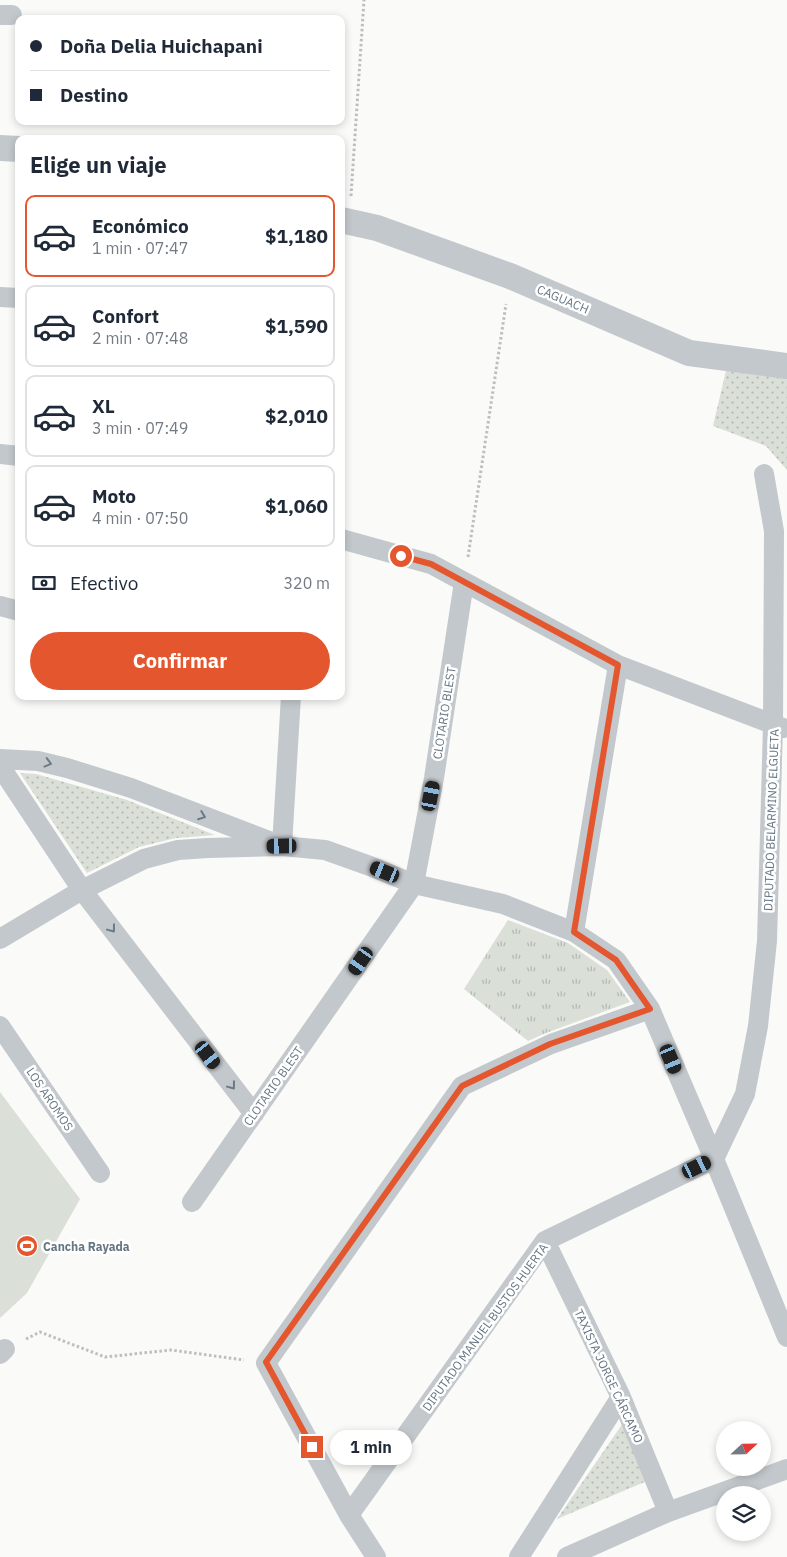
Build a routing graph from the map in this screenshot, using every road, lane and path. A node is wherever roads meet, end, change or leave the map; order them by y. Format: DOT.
graph roads {
  1 [pos="364,0"];
  2 [pos="0,148"];
  3 [pos="15,149"];
  4 [pos="345,221"];
  5 [pos="510,276"];
  6 [pos="0,296"];
  7 [pos="15,298"];
  8 [pos="787,366"];
  9 [pos="0,454"];
  10 [pos="15,456"];
  11 [pos="764,474"];
  12 [pos="345,540"];
  13 [pos="464,582"];
  14 [pos="0,606"];
  15 [pos="15,610"];
  16 [pos="618,665"];
  17 [pos="291,700"];
  18 [pos="780,727"];
  19 [pos="0,759"];
  20 [pos="0,766"];
  21 [pos="282,846"];
  22 [pos="414,884"];
  23 [pos="82,890"];
  24 [pos="574,932"];
  25 [pos="0,939"];
  26 [pos="650,1009"];
  27 [pos="0,1026"];
  28 [pos="254,1114"];
  29 [pos="714,1159"];
  30 [pos="100,1172"];
  31 [pos="192,1202"];
  32 [pos="545,1241"];
  33 [pos="787,1337"];
  34 [pos="2,1351"];
  35 [pos="266,1362"];
  36 [pos="621,1397"];
  37 [pos="787,1468"];
  38 [pos="668,1512"];
  39 [pos="349,1515"];
  40 [pos="376,1557"];
  41 [pos="519,1557"];
  42 [pos="567,1557"];
  1 -- 4 [label="path"];
  2 -- 3 [label="street"];
  4 -- 5 [label="street, CAGUACH"];
  5 -- 8 [label="street, CAGUACH"];
  5 -- 13 [label="path"];
  6 -- 7 [label="street"];
  9 -- 10 [label="street"];
  11 -- 18 [label="street, DIPUTADO BELARMINO ELGUETA"];
  12 -- 13 [label="street"];
  13 -- 16 [label="street"];
  13 -- 22 [label="street, CLOTARIO BLEST"];
  14 -- 15 [label="street"];
  16 -- 18 [label="street"];
  16 -- 24 [label="street"];
  17 -- 21 [label="street"];
  18 -- 29 [label="street, DIPUTADO BELARMINO ELGUETA"];
  19 -- 21 [label="street, one-way"];
  20 -- 23 [label="street"];
  21 -- 22 [label="street"];
  21 -- 23 [label="street"];
  22 -- 24 [label="street"];
  22 -- 28 [label="street, CLOTARIO BLEST"];
  23 -- 25 [label="street"];
  23 -- 28 [label="street, one-way"];
  24 -- 26 [label="street"];
  26 -- 29 [label="street"];
  26 -- 35 [label="street"];
  27 -- 30 [label="street, LOS AROMOS"];
  28 -- 31 [label="street, CLOTARIO BLEST"];
  29 -- 32 [label="street, DIPUTADO MANUEL BUSTOS HUERTA"];
  29 -- 33 [label="street"];
  32 -- 36 [label="street, TAXISTA JORGE CÁRCAMO"];
  32 -- 39 [label="street, DIPUTADO MANUEL BUSTOS HUERTA"];
  34 -- 35 [label="path"];
  35 -- 39 [label="street"];
  36 -- 38 [label="street, TAXISTA JORGE CÁRCAMO"];
  36 -- 41 [label="street"];
  37 -- 38 [label="street"];
  38 -- 42 [label="street"];
  39 -- 40 [label="street"];
}
